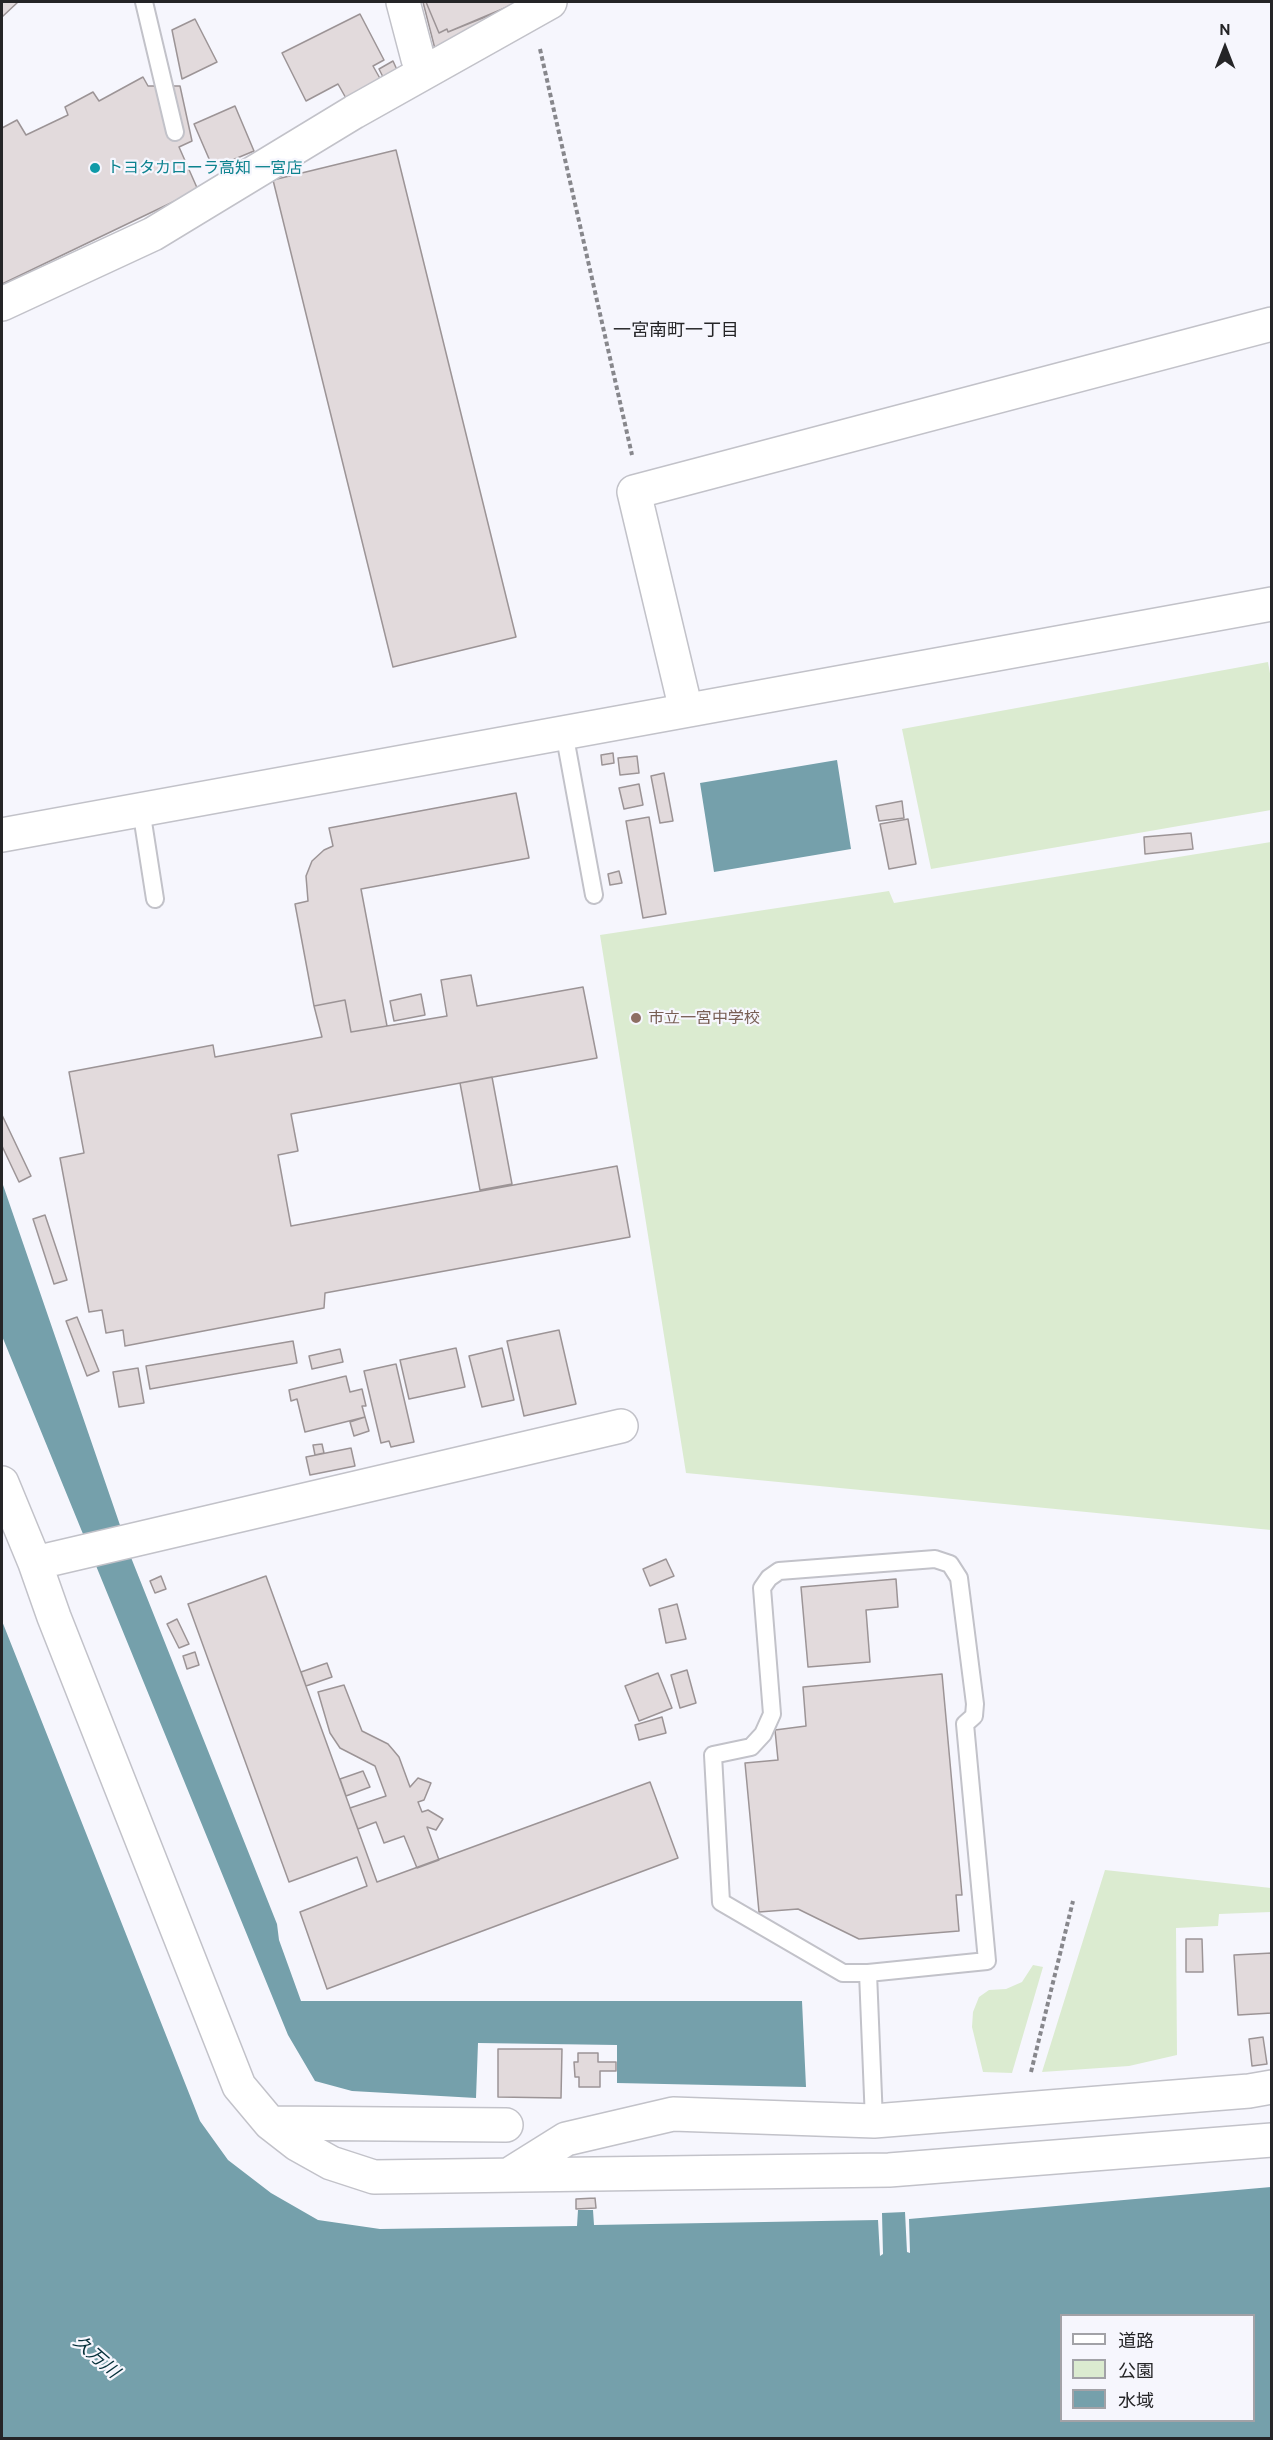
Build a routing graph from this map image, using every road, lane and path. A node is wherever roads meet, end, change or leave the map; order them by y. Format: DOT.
graph roads {
  1 [pos="144,2"];
  2 [pos="403,2"];
  3 [pos="550,2"];
  4 [pos="540,47"];
  5 [pos="418,59"];
  6 [pos="175,132"];
  7 [pos="2,304"];
  8 [pos="1272,324"];
  9 [pos="640,490"];
  10 [pos="1272,604"];
  11 [pos="686,710"];
  12 [pos="564,732"];
  13 [pos="141,809"];
  14 [pos="2,835"];
  15 [pos="594,895"];
  16 [pos="155,898"];
  17 [pos="621,1426"];
  18 [pos="2,1483"];
  19 [pos="35,1563"];
  20 [pos="1073,1902"];
  21 [pos="868,1973"];
  22 [pos="1272,2087"];
  23 [pos="1022,2108"];
  24 [pos="874,2121"];
  25 [pos="270,2123"];
  26 [pos="506,2124"];
  27 [pos="1272,2140"];
  28 [pos="510,2174"];
  1 -- 6 [label="lane"];
  2 -- 5 [label="street"];
  3 -- 7 [label="street"];
  4 -- 9 [label="path"];
  8 -- 9 [label="street"];
  9 -- 11 [label="street"];
  10 -- 11 [label="street"];
  11 -- 12 [label="street"];
  12 -- 13 [label="street"];
  12 -- 15 [label="lane"];
  13 -- 14 [label="street"];
  13 -- 16 [label="lane"];
  17 -- 19 [label="street"];
  18 -- 19 [label="street"];
  19 -- 25 [label="street"];
  20 -- 23 [label="path"];
  21 -- 21 [label="lane"];
  21 -- 24 [label="lane"];
  22 -- 23 [label="street"];
  23 -- 24 [label="street"];
  24 -- 28 [label="street"];
  25 -- 26 [label="street"];
  25 -- 28 [label="street"];
  27 -- 28 [label="street"];
}
